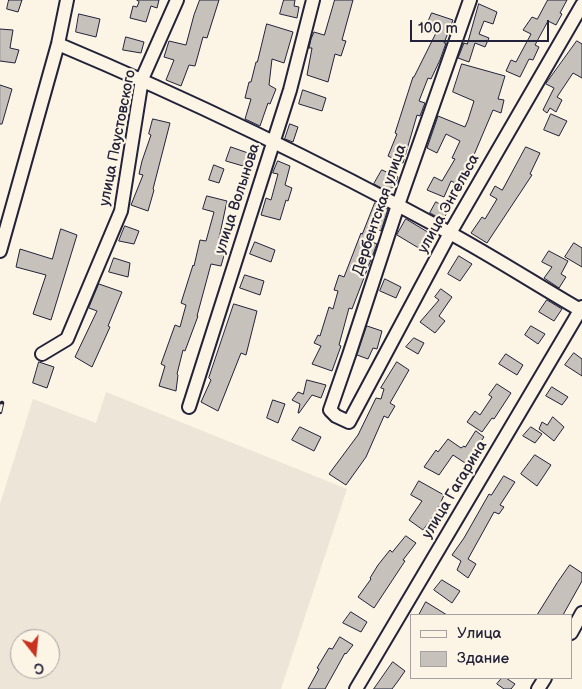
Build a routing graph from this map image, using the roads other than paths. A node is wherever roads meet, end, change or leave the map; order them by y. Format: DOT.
graph roads {
  1 [pos="67,0"];
  2 [pos="177,0"];
  3 [pos="313,0"];
  4 [pos="470,0"];
  5 [pos="582,4"];
  6 [pos="58,44"];
  7 [pos="142,79"];
  8 [pos="274,141"];
  9 [pos="398,205"];
  10 [pos="450,233"];
  11 [pos="0,251"];
  12 [pos="581,309"];
  13 [pos="42,354"];
  14 [pos="189,407"];
  15 [pos="349,422"];
  16 [pos="582,613"];
  17 [pos="572,631"];
  18 [pos="356,689"];
  1 -- 6 [label="street"];
  2 -- 7 [label="street, улица Паустовского"];
  3 -- 8 [label="street, улица Волынова"];
  4 -- 9 [label="street, Дербентская улица"];
  5 -- 10 [label="street, улица Энгельса"];
  6 -- 7 [label="street"];
  6 -- 11 [label="street"];
  7 -- 8 [label="street"];
  7 -- 13 [label="street, улица Паустовского"];
  8 -- 9 [label="street"];
  8 -- 14 [label="street, улица Волынова"];
  9 -- 10 [label="street"];
  9 -- 15 [label="street, Дербентская улица"];
  10 -- 12 [label="street"];
  10 -- 15 [label="street, улица Энгельса"];
  12 -- 18 [label="street, улица Гагарина"];
  16 -- 17 [label="street"];
}
